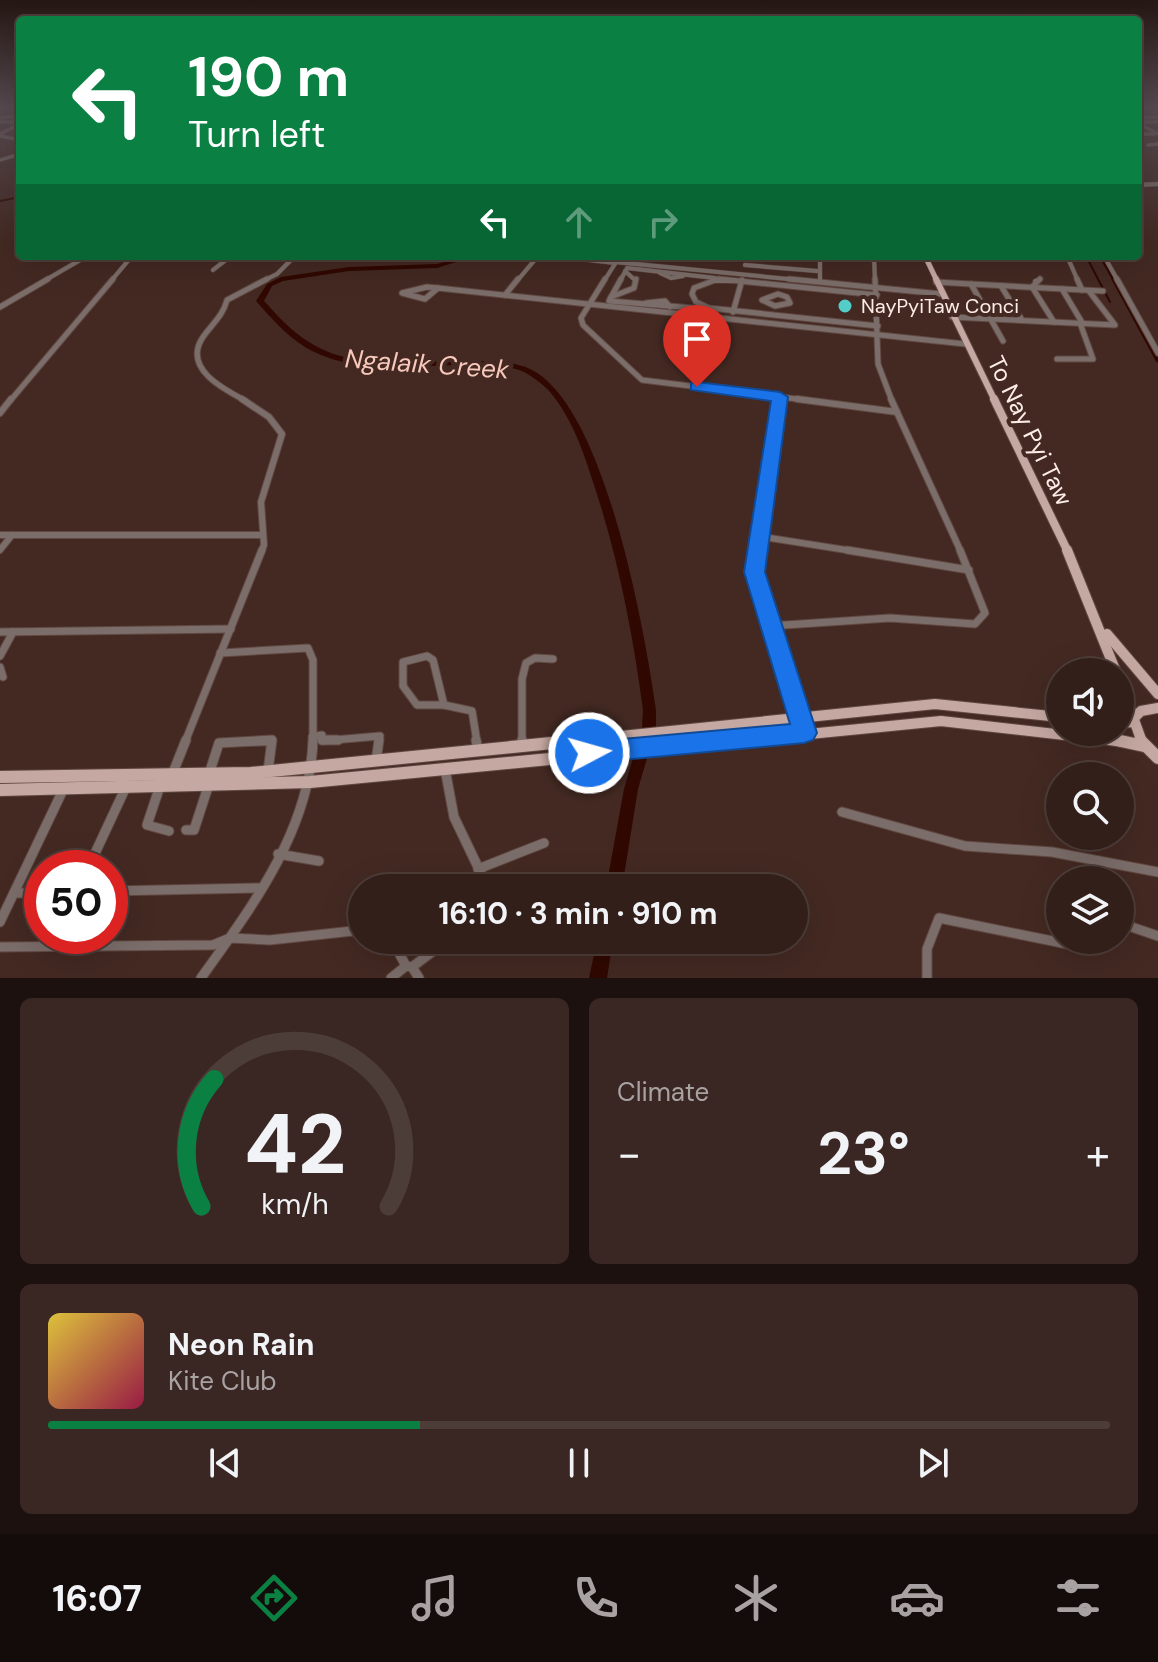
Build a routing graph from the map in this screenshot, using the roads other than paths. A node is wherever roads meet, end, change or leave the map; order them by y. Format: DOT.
graph roads {
  1 [pos="80,260"];
  2 [pos="129,260"];
  3 [pos="226,260"];
  4 [pos="291,260"];
  5 [pos="535,260"];
  6 [pos="595,260"];
  7 [pos="747,260"];
  8 [pos="819,260"];
  9 [pos="874,260"];
  10 [pos="927,260"];
  11 [pos="1069,260"];
  12 [pos="1106,260"];
  13 [pos="615,262"];
  14 [pos="745,265"];
  15 [pos="627,268"];
  16 [pos="213,270"];
  17 [pos="817,271"];
  18 [pos="743,274"];
  19 [pos="781,278"];
  20 [pos="1040,279"];
  21 [pos="704,280"];
  22 [pos="820,281"];
  23 [pos="742,282"];
  24 [pos="936,282"];
  25 [pos="971,284"];
  26 [pos="780,286"];
  27 [pos="1001,286"];
  28 [pos="1032,287"];
  29 [pos="438,288"];
  30 [pos="1062,289"];
  31 [pos="1086,290"];
  32 [pos="877,291"];
  33 [pos="1103,291"];
  34 [pos="778,294"];
  35 [pos="941,294"];
  36 [pos="505,295"];
  37 [pos="609,301"];
  38 [pos="696,302"];
  39 [pos="591,305"];
  40 [pos="775,306"];
  41 [pos="0,307"];
  42 [pos="709,308"];
  43 [pos="690,309"];
  44 [pos="733,311"];
  45 [pos="773,315"];
  46 [pos="952,317"];
  47 [pos="989,318"];
  48 [pos="732,320"];
  49 [pos="1022,320"];
  50 [pos="1054,322"];
  51 [pos="771,324"];
  52 [pos="1082,324"];
  53 [pos="878,326"];
  54 [pos="879,335"];
  55 [pos="1003,341"];
  56 [pos="965,344"];
  57 [pos="1158,353"];
  58 [pos="1057,359"];
  59 [pos="780,397"];
  60 [pos="897,412"];
  61 [pos="0,413"];
  62 [pos="0,535"];
  63 [pos="12,535"];
  64 [pos="261,535"];
  65 [pos="757,536"];
  66 [pos="0,550"];
  67 [pos="969,570"];
  68 [pos="1100,624"];
  69 [pos="770,626"];
  70 [pos="231,629"];
  71 [pos="0,632"];
  72 [pos="13,632"];
  73 [pos="14,651"];
  74 [pos="2,653"];
  75 [pos="220,653"];
  76 [pos="1111,658"];
  77 [pos="553,659"];
  78 [pos="0,667"];
  79 [pos="3,677"];
  80 [pos="1158,694"];
  81 [pos="444,705"];
  82 [pos="1158,708"];
  83 [pos="855,711"];
  84 [pos="796,716"];
  85 [pos="1046,716"];
  86 [pos="1134,720"];
  87 [pos="862,728"];
  88 [pos="804,733"];
  89 [pos="312,737"];
  90 [pos="522,745"];
  91 [pos="1144,746"];
  92 [pos="478,750"];
  93 [pos="1158,758"];
  94 [pos="376,761"];
  95 [pos="312,767"];
  96 [pos="445,768"];
  97 [pos="268,771"];
  98 [pos="172,775"];
  99 [pos="0,777"];
  100 [pos="208,780"];
  101 [pos="310,782"];
  102 [pos="125,789"];
  103 [pos="159,789"];
  104 [pos="63,790"];
  105 [pos="1,792"];
  106 [pos="842,812"];
  107 [pos="186,830"];
  108 [pos="169,831"];
  109 [pos="544,843"];
  110 [pos="97,850"];
  111 [pos="278,854"];
  112 [pos="319,861"];
  113 [pos="478,869"];
  114 [pos="1158,872"];
  115 [pos="481,874"];
  116 [pos="259,888"];
  117 [pos="128,891"];
  118 [pos="14,893"];
  119 [pos="24,893"];
  120 [pos="0,922"];
  121 [pos="1134,928"];
  122 [pos="348,932"];
  123 [pos="1158,936"];
  124 [pos="230,938"];
  125 [pos="1046,940"];
  126 [pos="0,947"];
  127 [pos="401,954"];
  128 [pos="427,954"];
  129 [pos="409,966"];
  130 [pos="201,978"];
  131 [pos="391,978"];
  132 [pos="419,978"];
  133 [pos="927,978"];
  1 -- 41 [label="street"];
  2 -- 61 [label="street"];
  3 -- 16 [label="street"];
  4 -- 64 [label="street"];
  5 -- 36 [label="street"];
  6 -- 13 [label="street"];
  7 -- 14 [label="street"];
  8 -- 17 [label="street"];
  9 -- 32 [label="street"];
  10 -- 24 [label="main road, To Nay Pyi Taw"];
  11 -- 31 [label="street"];
  12 -- 57 [label="street"];
  13 -- 15 [label="street"];
  13 -- 39 [label="street"];
  14 -- 17 [label="street"];
  14 -- 18 [label="street"];
  15 -- 18 [label="street"];
  15 -- 21 [label="street"];
  15 -- 37 [label="street"];
  15 -- 37 [label="street"];
  17 -- 22 [label="street"];
  18 -- 19 [label="street"];
  18 -- 23 [label="street"];
  19 -- 22 [label="street"];
  19 -- 26 [label="street"];
  20 -- 28 [label="street"];
  21 -- 23 [label="street"];
  21 -- 38 [label="street"];
  22 -- 32 [label="street"];
  23 -- 26 [label="street"];
  23 -- 44 [label="street"];
  24 -- 25 [label="street"];
  24 -- 35 [label="main road, To Nay Pyi Taw"];
  25 -- 27 [label="street"];
  25 -- 47 [label="street"];
  26 -- 32 [label="street"];
  26 -- 34 [label="street"];
  27 -- 28 [label="street"];
  27 -- 49 [label="street"];
  28 -- 30 [label="street"];
  28 -- 50 [label="street"];
  29 -- 29 [label="street"];
  29 -- 36 [label="street"];
  30 -- 31 [label="street"];
  30 -- 52 [label="street"];
  31 -- 33 [label="street"];
  31 -- 52 [label="street"];
  32 -- 35 [label="street"];
  32 -- 53 [label="street"];
  34 -- 40 [label="street"];
  34 -- 40 [label="street"];
  35 -- 46 [label="main road, To Nay Pyi Taw"];
  36 -- 39 [label="street"];
  37 -- 39 [label="street"];
  37 -- 43 [label="street"];
  37 -- 48 [label="street"];
  38 -- 42 [label="street"];
  38 -- 43 [label="street"];
  39 -- 59 [label="street"];
  40 -- 45 [label="street"];
  42 -- 43 [label="street"];
  42 -- 44 [label="street"];
  44 -- 45 [label="street"];
  44 -- 48 [label="street"];
  45 -- 51 [label="street"];
  45 -- 53 [label="street"];
  46 -- 47 [label="street"];
  46 -- 56 [label="main road, To Nay Pyi Taw"];
  47 -- 49 [label="street"];
  47 -- 55 [label="street"];
  48 -- 51 [label="street"];
  49 -- 50 [label="street"];
  50 -- 52 [label="street"];
  51 -- 54 [label="street"];
  52 -- 58 [label="street"];
  53 -- 54 [label="street"];
  54 -- 56 [label="street"];
  54 -- 60 [label="street"];
  56 -- 68 [label="main road, To Nay Pyi Taw"];
  59 -- 60 [label="street"];
  59 -- 65 [label="street"];
  60 -- 67 [label="street"];
  62 -- 63 [label="street"];
  63 -- 64 [label="street"];
  63 -- 66 [label="street"];
  64 -- 70 [label="street"];
  65 -- 67 [label="street"];
  65 -- 69 [label="street"];
  67 -- 69 [label="street"];
  68 -- 76 [label="main road"];
  68 -- 80 [label="main road"];
  69 -- 84 [label="street"];
  70 -- 72 [label="street"];
  70 -- 75 [label="street"];
  71 -- 72 [label="street"];
  72 -- 74 [label="street"];
  73 -- 74 [label="street"];
  75 -- 89 [label="street"];
  75 -- 98 [label="street"];
  77 -- 90 [label="street"];
  78 -- 79 [label="street"];
  81 -- 81 [label="street"];
  81 -- 92 [label="street"];
  82 -- 86 [label="main road"];
  83 -- 84 [label="main road"];
  83 -- 85 [label="main road"];
  83 -- 87 [label="street"];
  84 -- 88 [label="street"];
  84 -- 90 [label="main road"];
  86 -- 91 [label="main road"];
  87 -- 88 [label="main road"];
  87 -- 91 [label="main road"];
  88 -- 96 [label="main road"];
  89 -- 94 [label="street"];
  89 -- 95 [label="street"];
  90 -- 92 [label="main road"];
  91 -- 93 [label="main road"];
  92 -- 94 [label="main road"];
  94 -- 95 [label="main road"];
  95 -- 97 [label="main road"];
  95 -- 101 [label="street"];
  96 -- 101 [label="main road"];
  96 -- 113 [label="street"];
  97 -- 100 [label="main road"];
  97 -- 100 [label="street"];
  98 -- 99 [label="main road"];
  98 -- 100 [label="main road"];
  100 -- 101 [label="main road"];
  100 -- 103 [label="main road"];
  100 -- 107 [label="street"];
  101 -- 111 [label="street"];
  102 -- 103 [label="main road"];
  102 -- 104 [label="main road"];
  102 -- 110 [label="street"];
  103 -- 108 [label="street"];
  104 -- 105 [label="main road"];
  104 -- 118 [label="street"];
  106 -- 114 [label="street"];
  109 -- 113 [label="street"];
  111 -- 112 [label="street"];
  111 -- 116 [label="street"];
  113 -- 115 [label="street"];
  116 -- 117 [label="street"];
  116 -- 124 [label="street"];
  118 -- 119 [label="street"];
  118 -- 120 [label="street"];
  121 -- 123 [label="street"];
  122 -- 124 [label="street"];
  124 -- 126 [label="street"];
  124 -- 130 [label="street"];
  125 -- 133 [label="street"];
  127 -- 129 [label="street"];
  128 -- 129 [label="street"];
  129 -- 131 [label="street"];
  129 -- 132 [label="street"];
}
